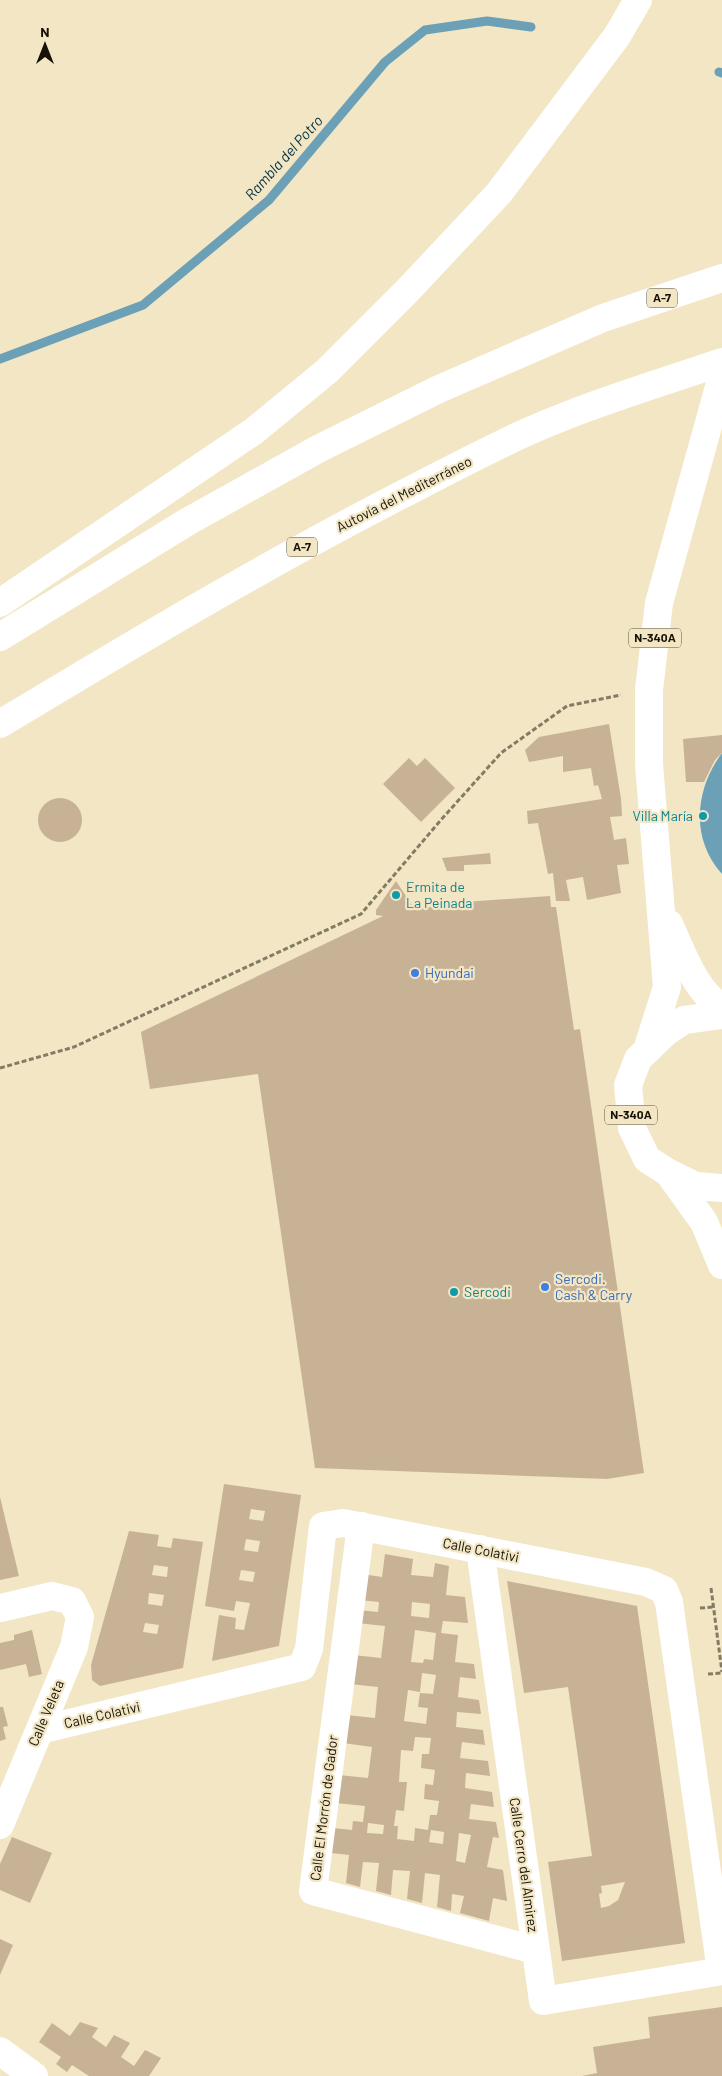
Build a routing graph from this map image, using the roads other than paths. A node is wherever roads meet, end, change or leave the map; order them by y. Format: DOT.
graph roads {
  1 [pos="638,0"];
  2 [pos="722,278"];
  3 [pos="722,362"];
  4 [pos="722,376"];
  5 [pos="0,603"];
  6 [pos="0,637"];
  7 [pos="0,724"];
  8 [pos="662,909"];
  9 [pos="722,1008"];
  10 [pos="722,1015"];
  11 [pos="648,1047"];
  12 [pos="669,1174"];
  13 [pos="722,1188"];
  14 [pos="722,1265"];
  15 [pos="361,1526"];
  16 [pos="480,1549"];
  17 [pos="0,1608"];
  18 [pos="40,1730"];
  19 [pos="0,1824"];
  20 [pos="535,1950"];
  21 [pos="721,1971"];
  22 [pos="0,2051"];
  23 [pos="34,2076"];
  1 -- 5 [label="main road"];
  2 -- 6 [label="main road, A-7"];
  3 -- 7 [label="main road, Autovía del Mediterráneo / A-7"];
  4 -- 8 [label="main road, N-340A"];
  8 -- 9 [label="main road, N-340A"];
  8 -- 11 [label="main road, N-340A"];
  10 -- 11 [label="main road, N-340A"];
  11 -- 12 [label="main road, N-340A"];
  12 -- 13 [label="main road, N-340A"];
  12 -- 14 [label="main road, N-340A"];
  15 -- 16 [label="main road, Calle Colativi"];
  15 -- 18 [label="main road, Calle Colativi"];
  15 -- 20 [label="main road, Calle El Morrón de Gador"];
  16 -- 20 [label="main road, Calle Cerro del Almirez"];
  16 -- 21 [label="main road, Calle Colativi"];
  17 -- 18 [label="main road, Calle Veleta"];
  18 -- 19 [label="main road, Calle Veleta"];
  20 -- 21 [label="main road, Calle Cerro del Almirez"];
  22 -- 23 [label="main road"];
}
